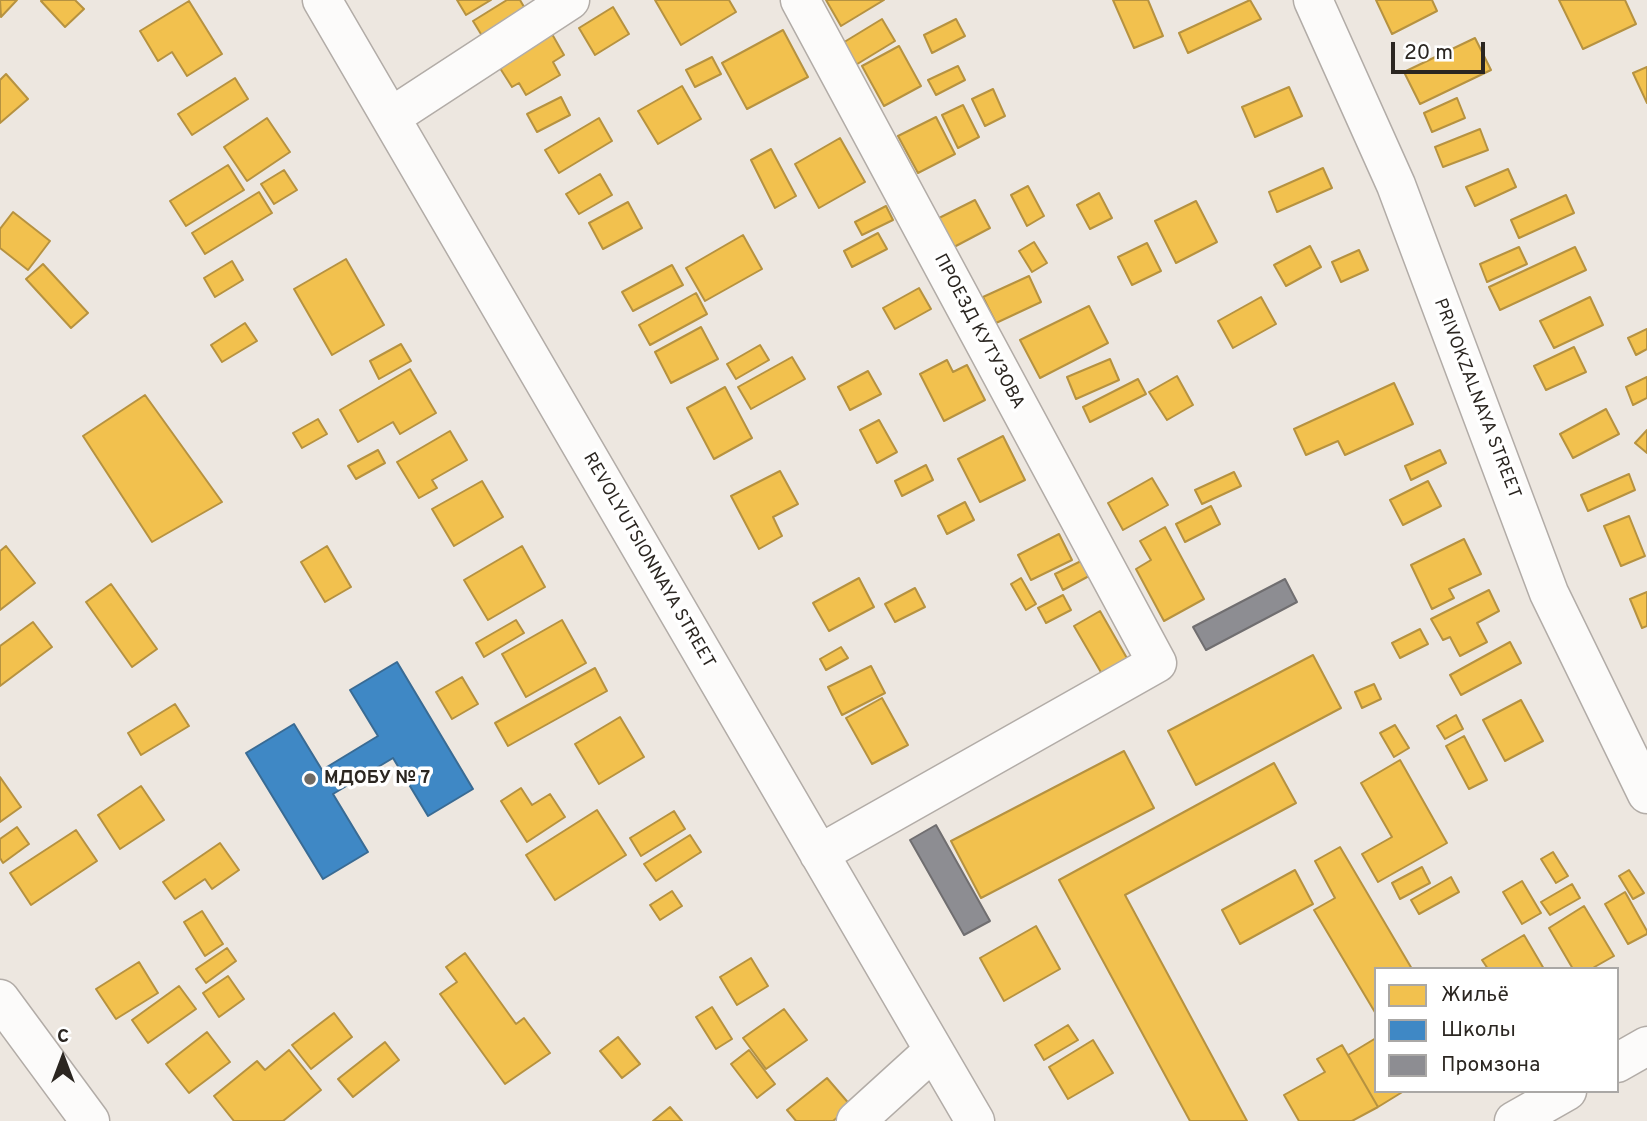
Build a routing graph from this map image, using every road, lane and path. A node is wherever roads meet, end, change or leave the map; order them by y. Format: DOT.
graph roads {
  1 [pos="322,0"];
  2 [pos="570,0"];
  3 [pos="800,0"];
  4 [pos="1313,0"];
  5 [pos="391,117"];
  6 [pos="1647,794"];
  7 [pos="819,854"];
  8 [pos="0,999"];
  9 [pos="1647,1046"];
  10 [pos="933,1051"];
  11 [pos="1619,1062"];
  12 [pos="1563,1093"];
  13 [pos="90,1121"];
  14 [pos="856,1121"];
  15 [pos="975,1121"];
  16 [pos="1514,1121"];
  1 -- 5 [label="street, REVOLYUTSIONNAYA STREET"];
  2 -- 5 [label="street"];
  3 -- 7 [label="street, ПРОЕЗД КУТУЗОВА"];
  4 -- 6 [label="street, PRIVOKZALNAYA STREET"];
  5 -- 7 [label="street, REVOLYUTSIONNAYA STREET"];
  7 -- 10 [label="street, REVOLYUTSIONNAYA STREET"];
  8 -- 13 [label="street"];
  9 -- 11 [label="street"];
  10 -- 14 [label="street"];
  10 -- 15 [label="street, REVOLYUTSIONNAYA STREET"];
  12 -- 16 [label="street"];
}
